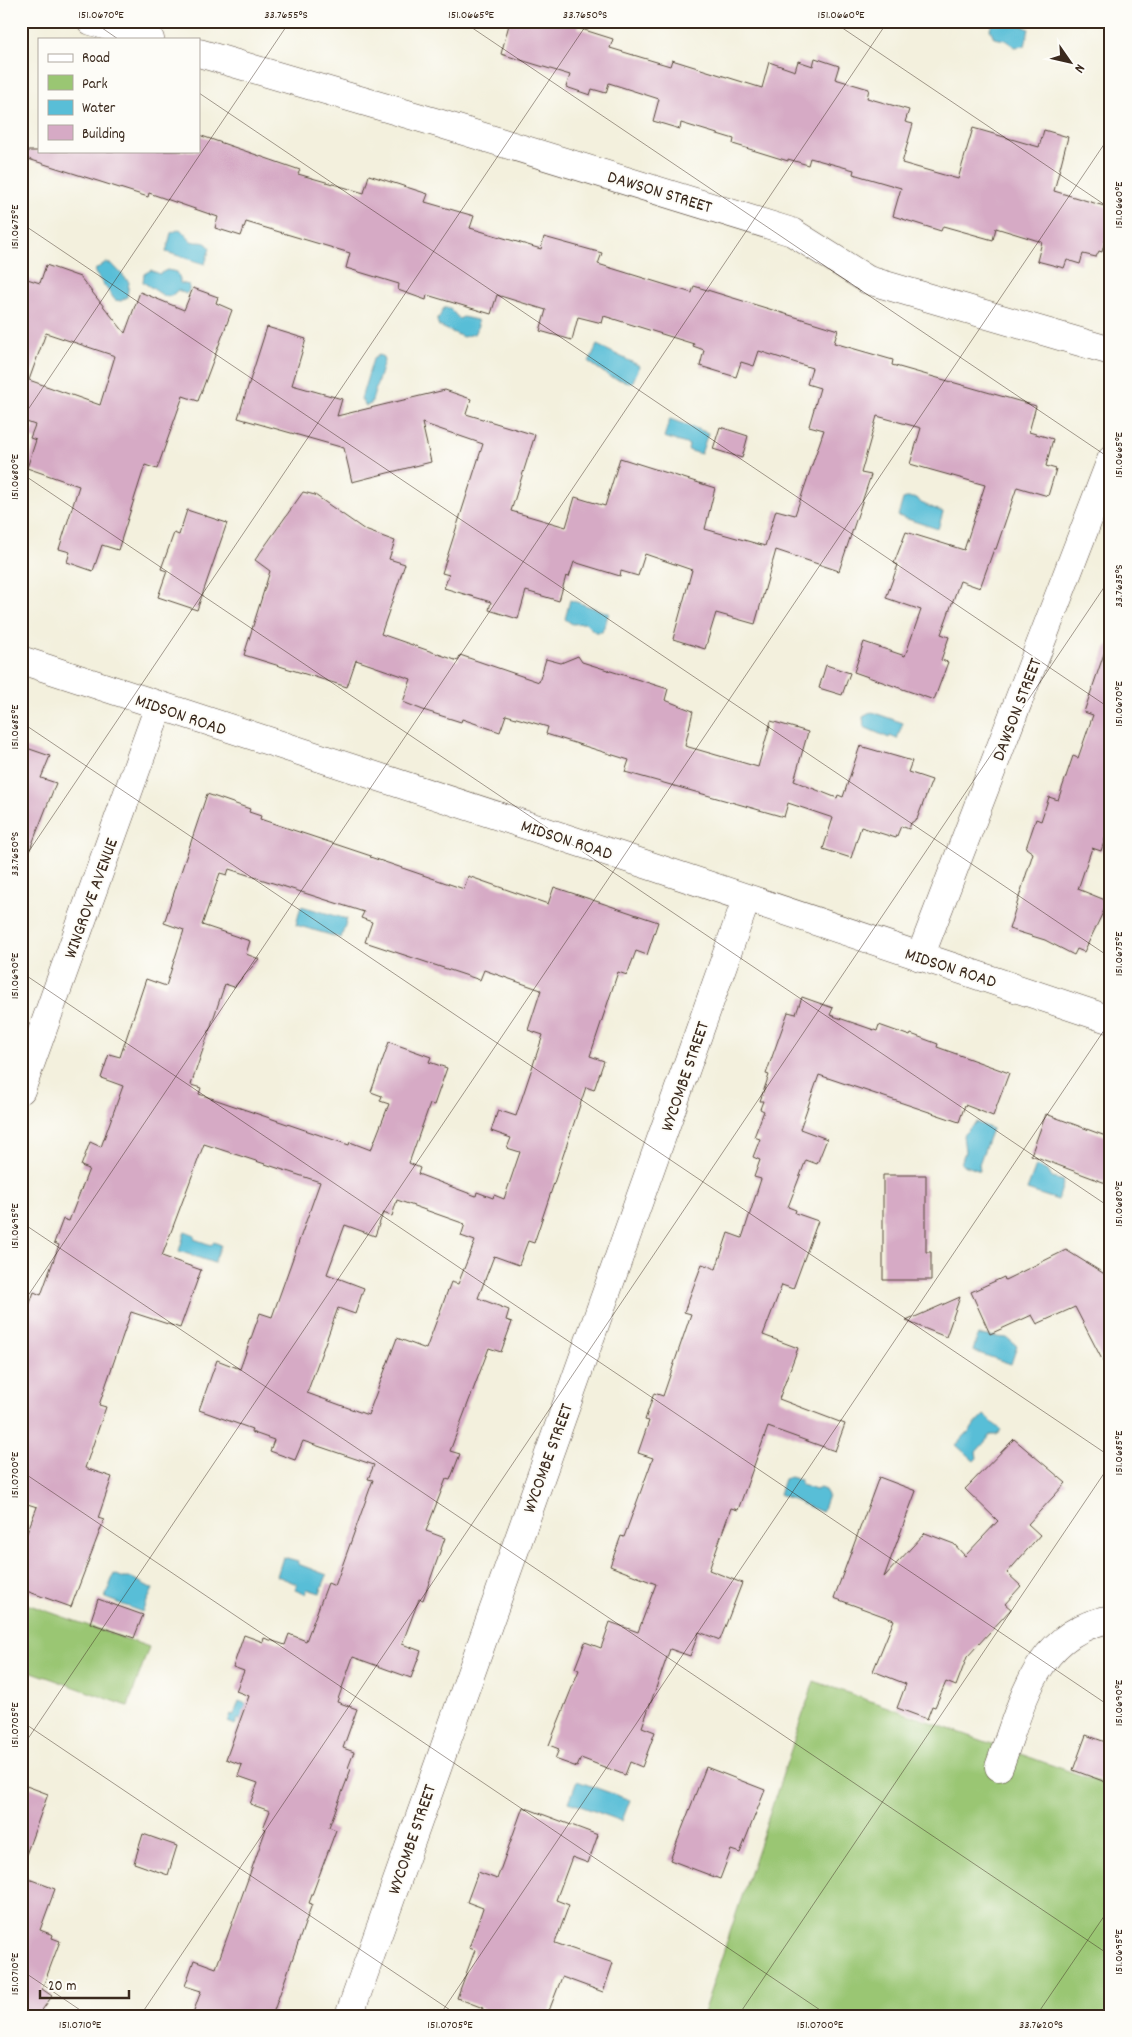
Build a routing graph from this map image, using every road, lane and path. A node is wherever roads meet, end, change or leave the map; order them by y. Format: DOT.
graph roads {
  1 [pos="90,21"];
  2 [pos="147,38"];
  3 [pos="200,53"];
  4 [pos="1111,351"];
  5 [pos="1111,460"];
  6 [pos="21,660"];
  7 [pos="160,706"];
  8 [pos="746,900"];
  9 [pos="920,957"];
  10 [pos="1111,1020"];
  11 [pos="21,1090"];
  12 [pos="1111,1619"];
  13 [pos="999,1767"];
  14 [pos="349,2016"];
  1 -- 2 [label="street"];
  3 -- 4 [label="street, DAWSON STREET"];
  5 -- 9 [label="street, DAWSON STREET"];
  6 -- 7 [label="street, MIDSON ROAD"];
  7 -- 8 [label="street, MIDSON ROAD"];
  7 -- 11 [label="street, WINGROVE AVENUE"];
  8 -- 9 [label="street, MIDSON ROAD"];
  8 -- 14 [label="street, WYCOMBE STREET"];
  9 -- 10 [label="street, MIDSON ROAD"];
  12 -- 13 [label="street"];
}
